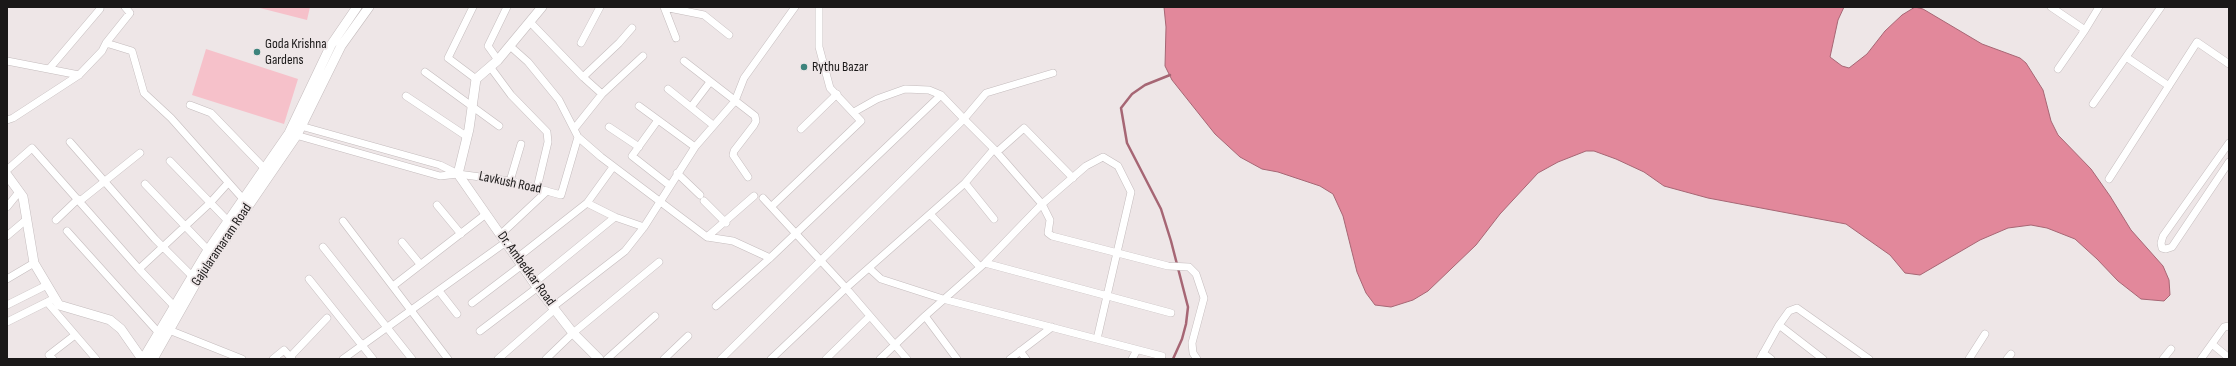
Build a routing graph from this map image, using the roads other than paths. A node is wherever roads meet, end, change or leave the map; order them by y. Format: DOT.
graph roads {
  1 [pos="125,7"];
  2 [pos="357,7"];
  3 [pos="369,7"];
  4 [pos="473,7"];
  5 [pos="507,7"];
  6 [pos="542,7"];
  7 [pos="600,7"];
  8 [pos="664,7"];
  9 [pos="795,7"];
  10 [pos="819,7"];
  11 [pos="2051,7"];
  12 [pos="2099,7"];
  13 [pos="2161,7"];
  14 [pos="100,10"];
  15 [pos="530,22"];
  16 [pos="632,28"];
  17 [pos="2085,30"];
  18 [pos="729,36"];
  19 [pos="676,38"];
  20 [pos="106,43"];
  21 [pos="581,43"];
  22 [pos="510,46"];
  23 [pos="644,56"];
  24 [pos="2126,57"];
  25 [pos="498,60"];
  26 [pos="7,61"];
  27 [pos="684,61"];
  28 [pos="2229,64"];
  29 [pos="490,68"];
  30 [pos="49,69"];
  31 [pos="2058,69"];
  32 [pos="426,72"];
  33 [pos="1053,73"];
  34 [pos="79,75"];
  35 [pos="583,78"];
  36 [pos="476,79"];
  37 [pos="710,82"];
  38 [pos="2169,86"];
  39 [pos="668,89"];
  40 [pos="602,94"];
  41 [pos="837,94"];
  42 [pos="941,95"];
  43 [pos="406,96"];
  44 [pos="735,101"];
  45 [pos="2093,104"];
  46 [pos="190,105"];
  47 [pos="639,106"];
  48 [pos="472,107"];
  49 [pos="691,107"];
  50 [pos="854,112"];
  51 [pos="7,119"];
  52 [pos="964,119"];
  53 [pos="658,120"];
  54 [pos="297,125"];
  55 [pos="713,125"];
  56 [pos="499,126"];
  57 [pos="609,127"];
  58 [pos="574,129"];
  59 [pos="801,129"];
  60 [pos="293,134"];
  61 [pos="466,136"];
  62 [pos="578,137"];
  63 [pos="70,142"];
  64 [pos="2229,143"];
  65 [pos="521,144"];
  66 [pos="639,147"];
  67 [pos="695,147"];
  68 [pos="995,151"];
  69 [pos="140,153"];
  70 [pos="170,160"];
  71 [pos="2229,162"];
  72 [pos="613,167"];
  73 [pos="265,169"];
  74 [pos="7,170"];
  75 [pos="677,173"];
  76 [pos="458,174"];
  77 [pos="7,175"];
  78 [pos="748,177"];
  79 [pos="1073,178"];
  80 [pos="2110,179"];
  81 [pos="510,180"];
  82 [pos="104,181"];
  83 [pos="228,183"];
  84 [pos="965,183"];
  85 [pos="145,184"];
  86 [pos="669,186"];
  87 [pos="537,188"];
  88 [pos="547,191"];
  89 [pos="19,192"];
  90 [pos="754,196"];
  91 [pos="763,198"];
  92 [pos="79,200"];
  93 [pos="244,200"];
  94 [pos="210,203"];
  95 [pos="660,203"];
  96 [pos="587,204"];
  97 [pos="1042,204"];
  98 [pos="437,205"];
  99 [pos="772,206"];
  100 [pos="7,207"];
  101 [pos="486,214"];
  102 [pos="930,214"];
  103 [pos="615,217"];
  104 [pos="27,219"];
  105 [pos="994,219"];
  106 [pos="56,220"];
  107 [pos="228,221"];
  108 [pos="343,221"];
  109 [pos="726,222"];
  110 [pos="186,226"];
  111 [pos="644,227"];
  112 [pos="66,231"];
  113 [pos="795,233"];
  114 [pos="461,234"];
  115 [pos="7,236"];
  116 [pos="503,238"];
  117 [pos="708,238"];
  118 [pos="402,242"];
  119 [pos="323,247"];
  120 [pos="163,248"];
  121 [pos="208,250"];
  122 [pos="1117,254"];
  123 [pos="770,258"];
  124 [pos="519,262"];
  125 [pos="659,262"];
  126 [pos="820,262"];
  127 [pos="34,263"];
  128 [pos="420,264"];
  129 [pos="983,265"];
  130 [pos="869,268"];
  131 [pos="139,269"];
  132 [pos="192,276"];
  133 [pos="7,279"];
  134 [pos="309,279"];
  135 [pos="47,285"];
  136 [pos="536,285"];
  137 [pos="393,286"];
  138 [pos="846,288"];
  139 [pos="439,291"];
  140 [pos="1106,295"];
  141 [pos="943,299"];
  142 [pos="51,300"];
  143 [pos="472,303"];
  144 [pos="7,305"];
  145 [pos="174,306"];
  146 [pos="716,306"];
  147 [pos="555,308"];
  148 [pos="413,311"];
  149 [pos="1171,313"];
  150 [pos="456,314"];
  151 [pos="655,316"];
  152 [pos="870,316"];
  153 [pos="925,316"];
  154 [pos="327,318"];
  155 [pos="7,322"];
  156 [pos="1778,325"];
  157 [pos="2229,326"];
  158 [pos="387,327"];
  159 [pos="1052,327"];
  160 [pos="169,330"];
  161 [pos="158,332"];
  162 [pos="480,332"];
  163 [pos="573,333"];
  164 [pos="1985,334"];
  165 [pos="75,335"];
  166 [pos="688,336"];
  167 [pos="1097,339"];
  168 [pos="362,344"];
  169 [pos="895,344"];
  170 [pos="2212,344"];
  171 [pos="2171,349"];
  172 [pos="1137,350"];
  173 [pos="1020,351"];
  174 [pos="1162,356"];
  175 [pos="1761,356"];
  176 [pos="48,358"];
  177 [pos="291,358"];
  178 [pos="2229,358"];
  179 [pos="96,359"];
  180 [pos="143,359"];
  181 [pos="153,359"];
  182 [pos="242,359"];
  183 [pos="274,359"];
  184 [pos="343,359"];
  185 [pos="373,359"];
  186 [pos="412,359"];
  187 [pos="448,359"];
  188 [pos="498,359"];
  189 [pos="546,359"];
  190 [pos="599,359"];
  191 [pos="607,359"];
  192 [pos="664,359"];
  193 [pos="721,359"];
  194 [pos="771,359"];
  195 [pos="826,359"];
  196 [pos="880,359"];
  197 [pos="907,359"];
  198 [pos="957,359"];
  199 [pos="1010,359"];
  200 [pos="1026,359"];
  201 [pos="1132,359"];
  202 [pos="1197,359"];
  203 [pos="1771,359"];
  204 [pos="1823,359"];
  205 [pos="1869,359"];
  206 [pos="1969,359"];
  207 [pos="2163,359"];
  208 [pos="2201,359"];
  1 -- 20 [label="street"];
  2 -- 54 [label="main road"];
  3 -- 54 [label="main road"];
  4 -- 36 [label="street"];
  5 -- 25 [label="street"];
  6 -- 15 [label="main road"];
  7 -- 21 [label="street"];
  8 -- 18 [label="street"];
  8 -- 19 [label="street"];
  9 -- 44 [label="street"];
  10 -- 41 [label="street"];
  11 -- 17 [label="street"];
  12 -- 17 [label="street"];
  13 -- 24 [label="street"];
  14 -- 30 [label="street"];
  15 -- 22 [label="main road"];
  15 -- 35 [label="street"];
  16 -- 35 [label="street"];
  17 -- 31 [label="street"];
  20 -- 34 [label="street"];
  20 -- 83 [label="street"];
  22 -- 25 [label="main road"];
  22 -- 58 [label="street"];
  23 -- 40 [label="street"];
  24 -- 38 [label="street"];
  24 -- 45 [label="street"];
  25 -- 29 [label="main road"];
  26 -- 30 [label="street"];
  27 -- 37 [label="street"];
  28 -- 38 [label="street"];
  29 -- 36 [label="main road"];
  29 -- 87 [label="street"];
  30 -- 34 [label="street"];
  32 -- 48 [label="street"];
  33 -- 52 [label="street"];
  34 -- 51 [label="street"];
  35 -- 40 [label="street"];
  36 -- 48 [label="main road"];
  37 -- 44 [label="street"];
  37 -- 49 [label="street"];
  38 -- 80 [label="street"];
  39 -- 49 [label="street"];
  40 -- 58 [label="street"];
  41 -- 50 [label="street"];
  41 -- 59 [label="street"];
  42 -- 50 [label="street"];
  42 -- 52 [label="street"];
  42 -- 113 [label="street"];
  43 -- 61 [label="street"];
  44 -- 55 [label="street"];
  44 -- 78 [label="street"];
  46 -- 73 [label="street"];
  47 -- 53 [label="street"];
  48 -- 56 [label="street"];
  48 -- 61 [label="main road"];
  49 -- 55 [label="street"];
  50 -- 99 [label="street"];
  52 -- 68 [label="street"];
  52 -- 126 [label="street"];
  53 -- 66 [label="street"];
  53 -- 67 [label="street"];
  54 -- 60 [label="main road"];
  54 -- 76 [label="street"];
  55 -- 67 [label="street"];
  57 -- 66 [label="street"];
  58 -- 62 [label="street"];
  60 -- 73 [label="main road"];
  60 -- 76 [label="street"];
  60 -- 160 [label="main road, Gajularamaram Road"];
  61 -- 76 [label="main road"];
  62 -- 72 [label="street"];
  62 -- 88 [label="street, Lavkush Road"];
  63 -- 82 [label="street"];
  64 -- 71 [label="street"];
  65 -- 81 [label="street"];
  66 -- 86 [label="street"];
  67 -- 75 [label="street"];
  68 -- 79 [label="street"];
  68 -- 84 [label="street"];
  68 -- 97 [label="street"];
  69 -- 82 [label="street"];
  70 -- 94 [label="street"];
  72 -- 95 [label="street"];
  72 -- 96 [label="street"];
  73 -- 93 [label="main road"];
  74 -- 92 [label="street"];
  75 -- 86 [label="street"];
  75 -- 109 [label="street"];
  76 -- 81 [label="street, Lavkush Road"];
  76 -- 101 [label="main road, Dr. Ambedkar Road"];
  77 -- 89 [label="main road"];
  79 -- 97 [label="street"];
  79 -- 122 [label="street"];
  81 -- 87 [label="street, Lavkush Road"];
  82 -- 92 [label="street"];
  82 -- 120 [label="street"];
  83 -- 93 [label="street"];
  83 -- 94 [label="street"];
  84 -- 102 [label="street"];
  84 -- 105 [label="street"];
  85 -- 110 [label="street"];
  86 -- 95 [label="street"];
  87 -- 88 [label="street, Lavkush Road"];
  88 -- 116 [label="street"];
  89 -- 100 [label="street"];
  89 -- 104 [label="main road"];
  90 -- 109 [label="street"];
  91 -- 99 [label="street"];
  92 -- 106 [label="street"];
  92 -- 131 [label="street"];
  93 -- 107 [label="main road"];
  94 -- 107 [label="street"];
  94 -- 110 [label="street"];
  95 -- 111 [label="street"];
  95 -- 117 [label="street"];
  96 -- 103 [label="street"];
  96 -- 124 [label="street"];
  97 -- 122 [label="street"];
  97 -- 129 [label="street"];
  98 -- 114 [label="street"];
  99 -- 113 [label="street"];
  101 -- 114 [label="street"];
  101 -- 116 [label="main road, Dr. Ambedkar Road"];
  102 -- 129 [label="street"];
  102 -- 130 [label="street"];
  103 -- 111 [label="street"];
  103 -- 136 [label="street"];
  104 -- 115 [label="street"];
  104 -- 127 [label="main road"];
  107 -- 121 [label="main road"];
  108 -- 137 [label="street"];
  109 -- 117 [label="street"];
  110 -- 120 [label="street"];
  110 -- 121 [label="street"];
  111 -- 147 [label="street"];
  112 -- 161 [label="street"];
  113 -- 123 [label="street"];
  113 -- 126 [label="street"];
  114 -- 128 [label="street"];
  116 -- 124 [label="main road, Dr. Ambedkar Road"];
  116 -- 139 [label="street"];
  117 -- 123 [label="street"];
  118 -- 128 [label="street"];
  119 -- 158 [label="street"];
  120 -- 131 [label="street"];
  120 -- 132 [label="street"];
  121 -- 132 [label="main road"];
  122 -- 140 [label="street"];
  122 -- 202 [label="street"];
  123 -- 146 [label="street"];
  124 -- 136 [label="main road, Dr. Ambedkar Road"];
  124 -- 143 [label="street"];
  125 -- 163 [label="street"];
  126 -- 138 [label="street"];
  126 -- 193 [label="street"];
  127 -- 133 [label="street"];
  127 -- 135 [label="main road"];
  128 -- 137 [label="street"];
  129 -- 140 [label="street"];
  129 -- 141 [label="street"];
  130 -- 138 [label="street"];
  130 -- 141 [label="street"];
  131 -- 145 [label="street"];
  132 -- 145 [label="main road"];
  134 -- 168 [label="street"];
  135 -- 142 [label="main road"];
  135 -- 144 [label="street"];
  136 -- 147 [label="main road, Dr. Ambedkar Road"];
  136 -- 162 [label="street"];
  137 -- 148 [label="street"];
  138 -- 152 [label="street"];
  138 -- 194 [label="street"];
  139 -- 148 [label="street"];
  139 -- 150 [label="street"];
  140 -- 149 [label="street"];
  140 -- 167 [label="street"];
  141 -- 153 [label="street"];
  141 -- 159 [label="street"];
  142 -- 155 [label="street"];
  142 -- 165 [label="street"];
  142 -- 180 [label="main road"];
  145 -- 161 [label="main road"];
  147 -- 163 [label="main road, Dr. Ambedkar Road"];
  147 -- 188 [label="street"];
  148 -- 158 [label="street"];
  148 -- 187 [label="street"];
  151 -- 191 [label="street"];
  152 -- 169 [label="street"];
  152 -- 195 [label="street"];
  153 -- 169 [label="street"];
  153 -- 198 [label="street"];
  154 -- 177 [label="street"];
  156 -- 175 [label="street"];
  156 -- 204 [label="street"];
  156 -- 205 [label="street"];
  157 -- 170 [label="street"];
  158 -- 168 [label="street"];
  158 -- 186 [label="street"];
  159 -- 167 [label="street"];
  159 -- 173 [label="street"];
  160 -- 181 [label="main road, Gajularamaram Road"];
  160 -- 182 [label="street"];
  161 -- 180 [label="main road"];
  163 -- 189 [label="street"];
  163 -- 190 [label="main road, Dr. Ambedkar Road"];
  164 -- 206 [label="street"];
  165 -- 176 [label="street"];
  165 -- 179 [label="street"];
  166 -- 192 [label="street"];
  167 -- 172 [label="street"];
  168 -- 184 [label="street"];
  168 -- 185 [label="street"];
  169 -- 196 [label="street"];
  169 -- 197 [label="street"];
  170 -- 178 [label="street"];
  170 -- 208 [label="street"];
  171 -- 207 [label="street"];
  172 -- 174 [label="street"];
  172 -- 201 [label="street"];
  173 -- 199 [label="street"];
  173 -- 200 [label="street"];
  175 -- 203 [label="street"];
  177 -- 183 [label="street"];
}
